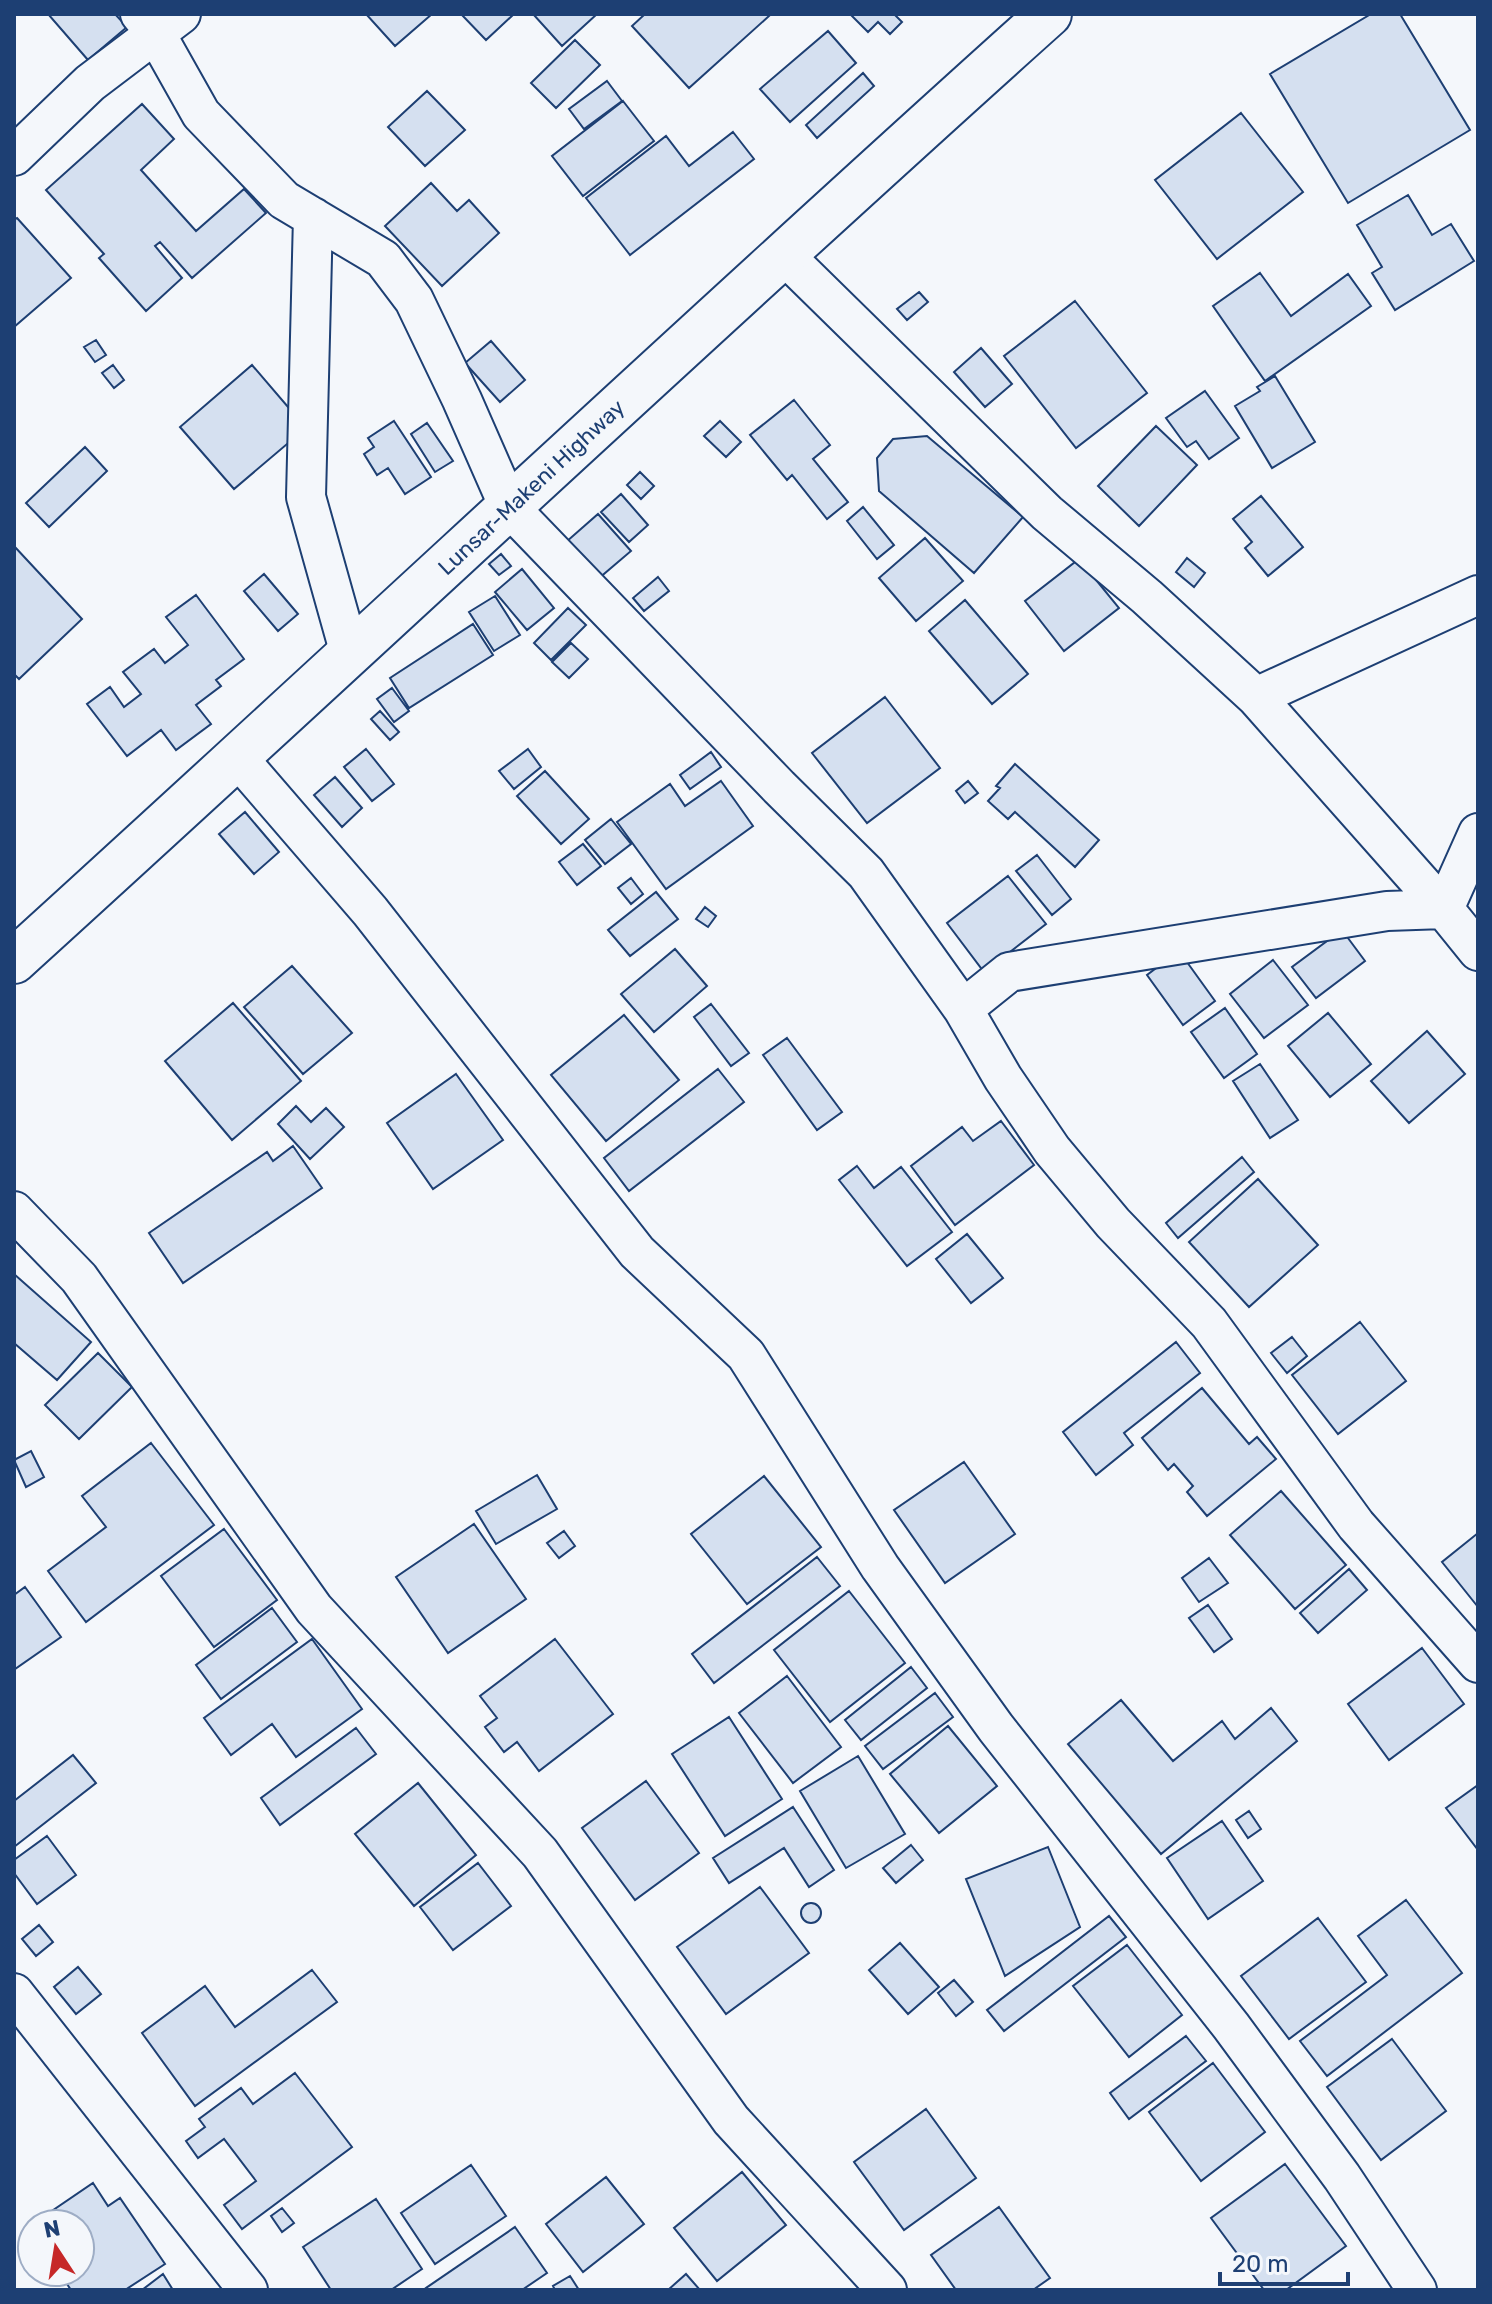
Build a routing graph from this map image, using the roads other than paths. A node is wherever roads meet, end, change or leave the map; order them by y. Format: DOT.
graph roads {
  1 [pos="1049,14"];
  2 [pos="159,21"];
  3 [pos="14,156"];
  4 [pos="313,217"];
  5 [pos="782,253"];
  6 [pos="509,507"];
  7 [pos="1478,595"];
  8 [pos="1423,622"];
  9 [pos="1478,630"];
  10 [pos="350,654"];
  11 [pos="1256,697"];
  12 [pos="238,758"];
  13 [pos="1478,833"];
  14 [pos="1444,909"];
  15 [pos="1478,951"];
  16 [pos="14,961"];
  17 [pos="963,1009"];
  18 [pos="14,1211"];
  19 [pos="1478,1663"];
  20 [pos="14,1993"];
  21 [pos="248,2290"];
  22 [pos="887,2290"];
  23 [pos="1417,2290"];
  1 -- 5 [label="main road, Lunsar-Makeni Highway"];
  2 -- 3 [label="street"];
  2 -- 4 [label="street"];
  4 -- 6 [label="street"];
  4 -- 10 [label="street"];
  5 -- 6 [label="main road, Lunsar-Makeni Highway"];
  5 -- 11 [label="street"];
  6 -- 10 [label="main road, Lunsar-Makeni Highway"];
  6 -- 17 [label="street"];
  7 -- 8 [label="street"];
  8 -- 9 [label="street"];
  8 -- 11 [label="street"];
  10 -- 12 [label="main road, Lunsar-Makeni Highway"];
  11 -- 14 [label="street"];
  12 -- 16 [label="main road, Lunsar-Makeni Highway"];
  12 -- 23 [label="street"];
  13 -- 14 [label="street"];
  14 -- 15 [label="street"];
  14 -- 17 [label="street"];
  17 -- 19 [label="street"];
  18 -- 22 [label="street"];
  20 -- 21 [label="street"];
}
